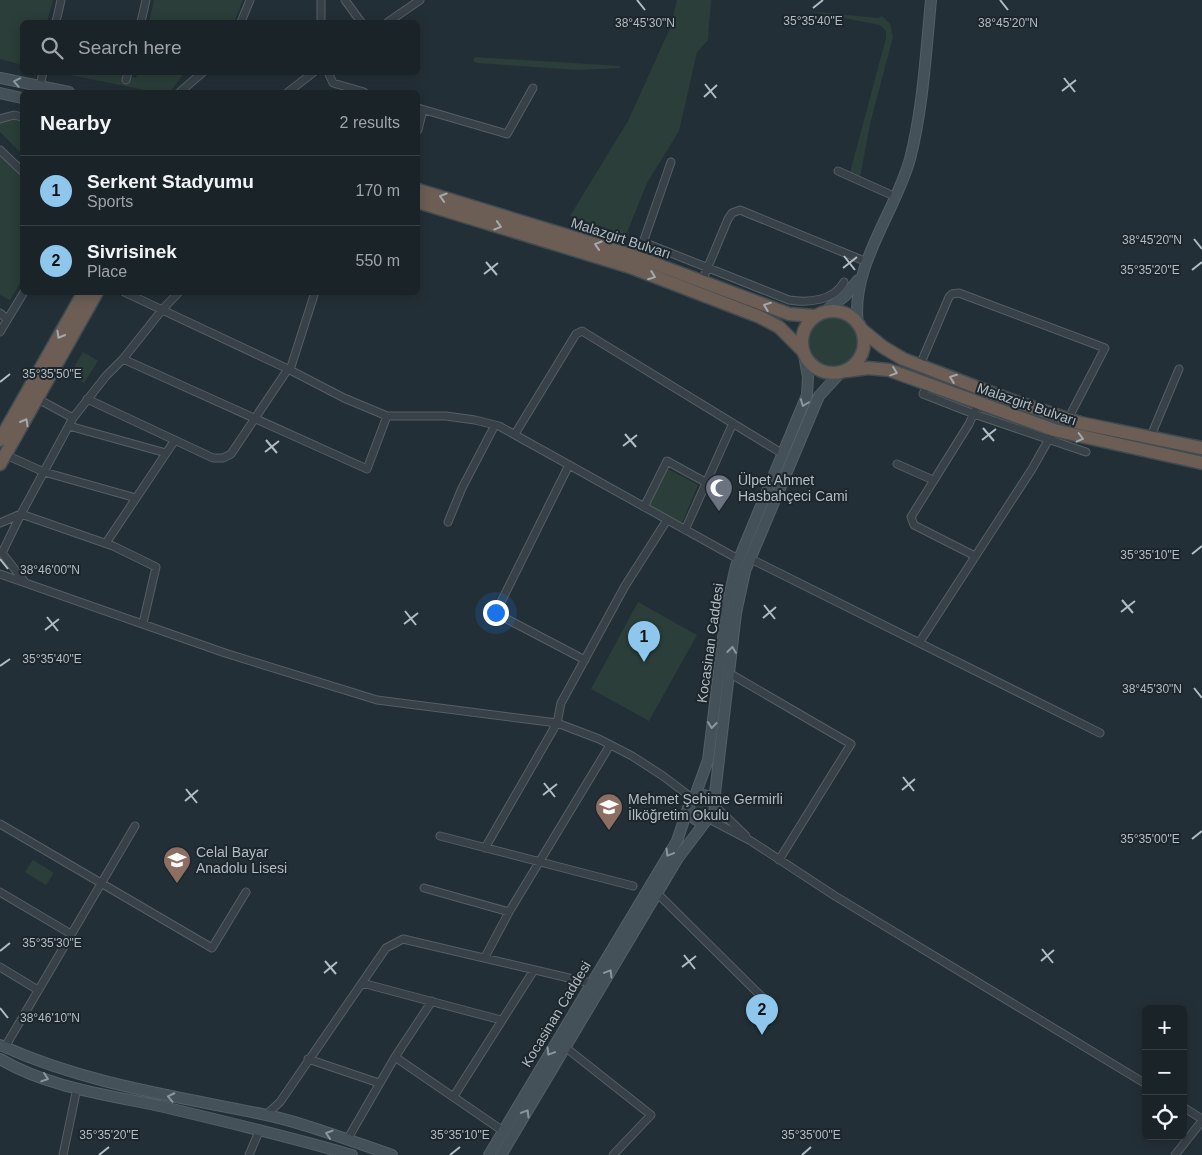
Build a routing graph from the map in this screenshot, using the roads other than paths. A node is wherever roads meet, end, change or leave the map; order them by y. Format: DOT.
graph roads {
  1 [pos="61,0"];
  2 [pos="146,0"];
  3 [pos="250,0"];
  4 [pos="321,0"];
  5 [pos="344,0"];
  6 [pos="420,0"];
  7 [pos="931,0"];
  8 [pos="56,20"];
  9 [pos="141,20"];
  10 [pos="242,20"];
  11 [pos="321,20"];
  12 [pos="359,20"];
  13 [pos="391,20"];
  14 [pos="43,75"];
  15 [pos="200,75"];
  16 [pos="310,75"];
  17 [pos="329,75"];
  18 [pos="0,78"];
  19 [pos="303,81"];
  20 [pos="40,86"];
  21 [pos="532,88"];
  22 [pos="59,90"];
  23 [pos="182,90"];
  24 [pos="291,90"];
  25 [pos="298,90"];
  26 [pos="357,90"];
  27 [pos="0,93"];
  28 [pos="20,98"];
  29 [pos="420,109"];
  30 [pos="20,116"];
  31 [pos="0,119"];
  32 [pos="0,150"];
  33 [pos="671,162"];
  34 [pos="20,169"];
  35 [pos="838,171"];
  36 [pos="420,191"];
  37 [pos="896,197"];
  38 [pos="420,203"];
  39 [pos="643,242"];
  40 [pos="638,257"];
  41 [pos="867,262"];
  42 [pos="708,268"];
  43 [pos="862,275"];
  44 [pos="702,281"];
  45 [pos="844,282"];
  46 [pos="22,295"];
  47 [pos="82,295"];
  48 [pos="96,295"];
  49 [pos="130,295"];
  50 [pos="176,295"];
  51 [pos="314,295"];
  52 [pos="162,310"];
  53 [pos="0,313"];
  54 [pos="819,314"];
  55 [pos="7,319"];
  56 [pos="860,326"];
  57 [pos="0,332"];
  58 [pos="803,353"];
  59 [pos="123,359"];
  60 [pos="920,365"];
  61 [pos="1179,369"];
  62 [pos="289,370"];
  63 [pos="844,372"];
  64 [pos="38,399"];
  65 [pos="87,400"];
  66 [pos="976,409"];
  67 [pos="387,416"];
  68 [pos="73,418"];
  69 [pos="1068,419"];
  70 [pos="254,420"];
  71 [pos="734,423"];
  72 [pos="495,425"];
  73 [pos="68,426"];
  74 [pos="515,434"];
  75 [pos="1052,436"];
  76 [pos="1150,438"];
  77 [pos="0,440"];
  78 [pos="175,440"];
  79 [pos="1202,448"];
  80 [pos="1086,452"];
  81 [pos="166,453"];
  82 [pos="783,454"];
  83 [pos="3,459"];
  84 [pos="1202,463"];
  85 [pos="897,464"];
  86 [pos="569,465"];
  87 [pos="44,472"];
  88 [pos="933,480"];
  89 [pos="707,483"];
  90 [pos="136,498"];
  91 [pos="644,507"];
  92 [pos="21,514"];
  93 [pos="667,520"];
  94 [pos="448,522"];
  95 [pos="0,523"];
  96 [pos="685,530"];
  97 [pos="106,543"];
  98 [pos="975,556"];
  99 [pos="749,558"];
  100 [pos="738,559"];
  101 [pos="0,574"];
  102 [pos="24,581"];
  103 [pos="143,623"];
  104 [pos="919,643"];
  105 [pos="585,660"];
  106 [pos="729,673"];
  107 [pos="556,723"];
  108 [pos="1100,733"];
  109 [pos="610,745"];
  110 [pos="692,801"];
  111 [pos="714,804"];
  112 [pos="707,820"];
  113 [pos="0,824"];
  114 [pos="135,826"];
  115 [pos="440,836"];
  116 [pos="752,841"];
  117 [pos="485,848"];
  118 [pos="779,860"];
  119 [pos="539,862"];
  120 [pos="101,884"];
  121 [pos="633,886"];
  122 [pos="424,888"];
  123 [pos="0,892"];
  124 [pos="246,892"];
  125 [pos="658,894"];
  126 [pos="509,912"];
  127 [pos="71,934"];
  128 [pos="485,957"];
  129 [pos="0,967"];
  130 [pos="534,970"];
  131 [pos="362,983"];
  132 [pos="590,983"];
  133 [pos="38,990"];
  134 [pos="765,1000"];
  135 [pos="432,1001"];
  136 [pos="501,1020"];
  137 [pos="2,1046"];
  138 [pos="565,1047"];
  139 [pos="395,1057"];
  140 [pos="0,1059"];
  141 [pos="308,1059"];
  142 [pos="1142,1082"];
  143 [pos="379,1083"];
  144 [pos="77,1088"];
  145 [pos="454,1096"];
  146 [pos="1187,1110"];
  147 [pos="262,1114"];
  148 [pos="1202,1120"];
  149 [pos="260,1129"];
  150 [pos="503,1131"];
  151 [pos="347,1140"];
  152 [pos="63,1155"];
  153 [pos="248,1155"];
  154 [pos="352,1155"];
  155 [pos="392,1155"];
  156 [pos="489,1155"];
  157 [pos="501,1155"];
  158 [pos="613,1155"];
  159 [pos="1175,1155"];
  1 -- 8 [label="street"];
  2 -- 9 [label="street"];
  3 -- 10 [label="street"];
  4 -- 11 [label="street"];
  5 -- 12 [label="street"];
  6 -- 13 [label="street"];
  7 -- 37 [label="main road"];
  14 -- 20 [label="street"];
  15 -- 23 [label="street"];
  16 -- 19 [label="street"];
  17 -- 26 [label="street"];
  20 -- 18 [label="main road, one-way"];
  19 -- 24 [label="street"];
  19 -- 25 [label="street"];
  20 -- 22 [label="main road"];
  21 -- 29 [label="street"];
  27 -- 28 [label="main road"];
  30 -- 31 [label="street"];
  32 -- 34 [label="street"];
  33 -- 39 [label="street"];
  35 -- 37 [label="street"];
  40 -- 36 [label="highway, Malazgirt Bulvarı, one-way"];
  37 -- 41 [label="main road"];
  38 -- 58 [label="highway, Malazgirt Bulvarı, one-way"];
  39 -- 40 [label="street"];
  39 -- 42 [label="street"];
  40 -- 44 [label="highway, Malazgirt Bulvarı"];
  41 -- 42 [label="street"];
  41 -- 43 [label="main road"];
  42 -- 44 [label="street"];
  42 -- 45 [label="street"];
  43 -- 54 [label="main road"];
  43 -- 56 [label="main road"];
  54 -- 44 [label="highway, Malazgirt Bulvarı, one-way"];
  46 -- 55 [label="street"];
  47 -- 77 [label="highway, one-way"];
  48 -- 64 [label="highway"];
  49 -- 52 [label="street"];
  50 -- 52 [label="street"];
  51 -- 62 [label="street"];
  52 -- 59 [label="street"];
  52 -- 62 [label="street"];
  53 -- 55 [label="street"];
  54 -- 56 [label="highway"];
  54 -- 58 [label="highway"];
  55 -- 57 [label="street"];
  56 -- 60 [label="highway, Malazgirt Bulvarı"];
  56 -- 63 [label="highway"];
  58 -- 63 [label="highway"];
  58 -- 82 [label="main road, Kocasinan Caddesi, one-way"];
  59 -- 65 [label="street"];
  59 -- 70 [label="street"];
  69 -- 60 [label="highway, Malazgirt Bulvarı, one-way"];
  60 -- 69 [label="street"];
  61 -- 76 [label="street"];
  62 -- 67 [label="street"];
  62 -- 70 [label="street"];
  63 -- 66 [label="highway, Malazgirt Bulvarı, one-way"];
  63 -- 99 [label="main road, Kocasinan Caddesi"];
  64 -- 68 [label="street"];
  83 -- 64 [label="highway, one-way"];
  65 -- 68 [label="street"];
  65 -- 78 [label="street"];
  66 -- 75 [label="highway, Malazgirt Bulvarı"];
  66 -- 88 [label="street"];
  67 -- 70 [label="street"];
  67 -- 72 [label="street"];
  68 -- 73 [label="street"];
  69 -- 76 [label="highway, Malazgirt Bulvarı"];
  70 -- 78 [label="street"];
  71 -- 74 [label="street"];
  71 -- 82 [label="street"];
  71 -- 89 [label="street"];
  72 -- 74 [label="street"];
  72 -- 94 [label="street"];
  73 -- 81 [label="street"];
  73 -- 87 [label="street"];
  74 -- 86 [label="street"];
  75 -- 80 [label="street"];
  75 -- 84 [label="highway, Malazgirt Bulvarı, one-way"];
  75 -- 98 [label="street"];
  76 -- 79 [label="highway, Malazgirt Bulvarı"];
  78 -- 81 [label="street"];
  81 -- 90 [label="street"];
  82 -- 100 [label="main road, Kocasinan Caddesi"];
  83 -- 87 [label="street"];
  85 -- 88 [label="street"];
  86 -- 91 [label="street"];
  86 -- 105 [label="street"];
  87 -- 90 [label="street"];
  87 -- 92 [label="street"];
  88 -- 98 [label="street"];
  89 -- 91 [label="street"];
  89 -- 96 [label="street"];
  90 -- 97 [label="street"];
  91 -- 93 [label="street"];
  92 -- 95 [label="street"];
  92 -- 97 [label="street"];
  92 -- 102 [label="street"];
  93 -- 96 [label="street"];
  93 -- 105 [label="street"];
  96 -- 100 [label="street"];
  97 -- 103 [label="street"];
  98 -- 104 [label="street"];
  99 -- 104 [label="street"];
  106 -- 99 [label="main road, Kocasinan Caddesi, one-way"];
  100 -- 110 [label="main road, Kocasinan Caddesi, one-way"];
  101 -- 102 [label="street"];
  102 -- 103 [label="street"];
  103 -- 107 [label="street"];
  104 -- 108 [label="street"];
  105 -- 107 [label="street"];
  106 -- 111 [label="main road, Kocasinan Caddesi"];
  106 -- 118 [label="street"];
  107 -- 109 [label="street"];
  107 -- 117 [label="street"];
  109 -- 110 [label="street"];
  109 -- 119 [label="street"];
  110 -- 111 [label="main road"];
  110 -- 112 [label="main road"];
  110 -- 132 [label="main road, Kocasinan Caddesi, one-way"];
  111 -- 112 [label="main road"];
  111 -- 116 [label="street"];
  112 -- 116 [label="street"];
  112 -- 125 [label="main road, Kocasinan Caddesi"];
  113 -- 120 [label="street"];
  114 -- 120 [label="street"];
  115 -- 117 [label="street"];
  116 -- 118 [label="street"];
  117 -- 119 [label="street"];
  118 -- 142 [label="street"];
  119 -- 121 [label="street"];
  119 -- 126 [label="street"];
  120 -- 124 [label="street"];
  120 -- 127 [label="street"];
  122 -- 126 [label="street"];
  123 -- 127 [label="street"];
  125 -- 134 [label="street"];
  138 -- 125 [label="main road, Kocasinan Caddesi, one-way"];
  126 -- 128 [label="street"];
  127 -- 133 [label="street"];
  128 -- 130 [label="street"];
  128 -- 131 [label="street"];
  129 -- 133 [label="street"];
  130 -- 132 [label="street"];
  130 -- 136 [label="street"];
  131 -- 135 [label="street"];
  131 -- 141 [label="street"];
  132 -- 150 [label="main road, Kocasinan Caddesi, one-way"];
  133 -- 137 [label="street"];
  135 -- 136 [label="street"];
  135 -- 139 [label="street"];
  136 -- 145 [label="street"];
  147 -- 137 [label="main road, one-way"];
  157 -- 138 [label="main road, Kocasinan Caddesi, one-way"];
  138 -- 158 [label="street"];
  139 -- 143 [label="street"];
  139 -- 145 [label="street"];
  140 -- 144 [label="main road, one-way"];
  141 -- 143 [label="street"];
  141 -- 147 [label="street"];
  143 -- 151 [label="street"];
  144 -- 149 [label="main road"];
  144 -- 152 [label="street"];
  145 -- 150 [label="street"];
  146 -- 148 [label="street"];
  147 -- 149 [label="main road"];
  151 -- 147 [label="main road, one-way"];
  148 -- 159 [label="street"];
  149 -- 153 [label="street"];
  149 -- 154 [label="main road"];
  150 -- 156 [label="main road, Kocasinan Caddesi"];
  151 -- 155 [label="main road"];
}
